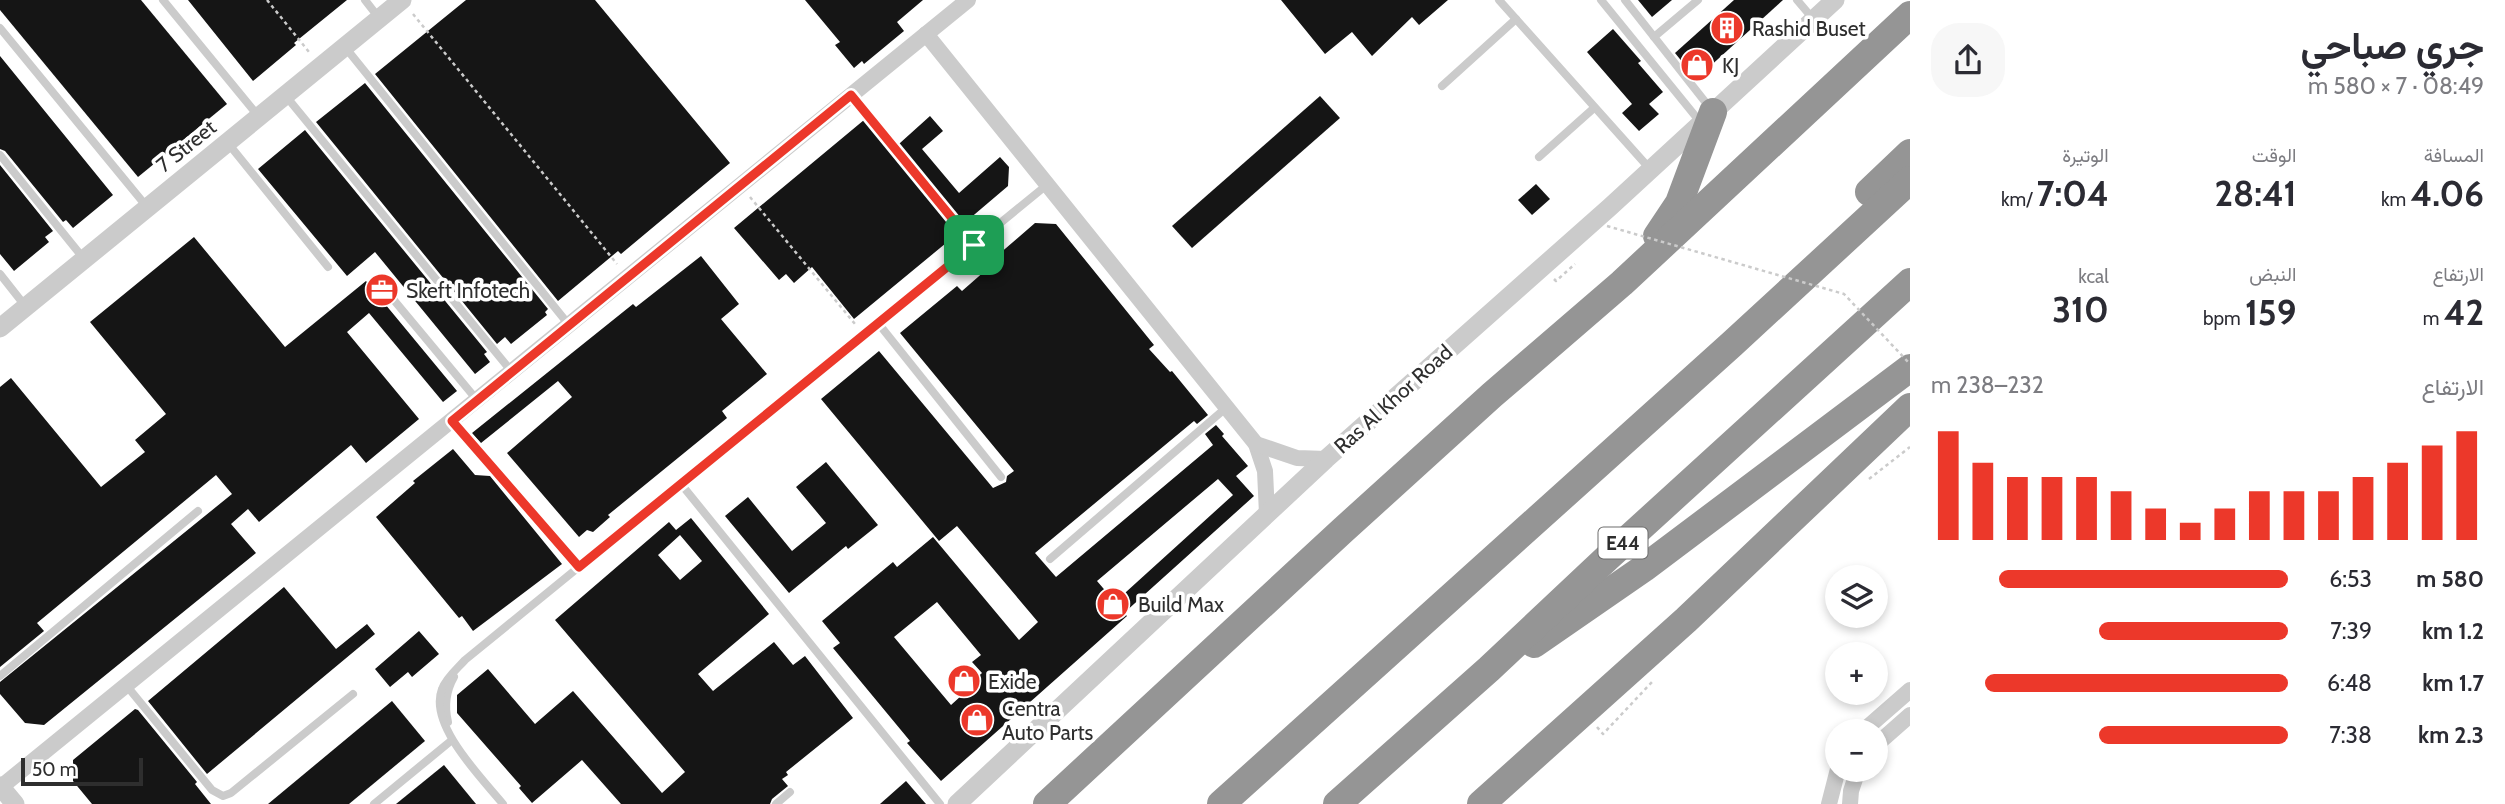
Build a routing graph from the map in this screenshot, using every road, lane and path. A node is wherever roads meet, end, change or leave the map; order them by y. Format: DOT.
graph roads {
  1 [pos="163,0"];
  2 [pos="267,0"];
  3 [pos="365,0"];
  4 [pos="402,0"];
  5 [pos="968,0"];
  6 [pos="1499,0"];
  7 [pos="1601,0"];
  8 [pos="1625,0"];
  9 [pos="1698,0"];
  10 [pos="1797,0"];
  11 [pos="1835,0"];
  12 [pos="1910,15"];
  13 [pos="379,18"];
  14 [pos="1516,19"];
  15 [pos="1814,20"];
  16 [pos="0,28"];
  17 [pos="926,34"];
  18 [pos="1654,37"];
  19 [pos="344,47"];
  20 [pos="321,66"];
  21 [pos="1442,86"];
  22 [pos="285,95"];
  23 [pos="851,95"];
  24 [pos="1594,108"];
  25 [pos="259,117"];
  26 [pos="1707,117"];
  27 [pos="227,142"];
  28 [pos="1910,153"];
  29 [pos="0,155"];
  30 [pos="1539,158"];
  31 [pos="1650,169"];
  32 [pos="1910,180"];
  33 [pos="1048,184"];
  34 [pos="741,185"];
  35 [pos="147,207"];
  36 [pos="1607,226"];
  37 [pos="974,245"];
  38 [pos="84,259"];
  39 [pos="328,267"];
  40 [pos="0,274"];
  41 [pos="628,277"];
  42 [pos="1910,282"];
  43 [pos="1622,284"];
  44 [pos="388,293"];
  45 [pos="26,307"];
  46 [pos="878,323"];
  47 [pos="569,326"];
  48 [pos="0,328"];
  49 [pos="864,335"];
  50 [pos="1732,344"];
  51 [pos="1910,366"];
  52 [pos="512,372"];
  53 [pos="477,400"];
  54 [pos="1227,407"];
  55 [pos="1910,407"];
  56 [pos="452,421"];
  57 [pos="1256,444"];
  58 [pos="1326,459"];
  59 [pos="1001,477"];
  60 [pos="681,484"];
  61 [pos="198,511"];
  62 [pos="1267,514"];
  63 [pos="1051,559"];
  64 [pos="579,567"];
  65 [pos="1489,669"];
  66 [pos="0,676"];
  67 [pos="126,685"];
  68 [pos="1910,690"];
  69 [pos="353,694"];
  70 [pos="1910,715"];
  71 [pos="1877,719"];
  72 [pos="1888,734"];
  73 [pos="452,740"];
  74 [pos="1835,782"];
  75 [pos="1854,782"];
  76 [pos="0,787"];
  77 [pos="790,792"];
  78 [pos="15,804"];
  79 [pos="374,804"];
  80 [pos="503,804"];
  81 [pos="776,804"];
  82 [pos="940,804"];
  83 [pos="957,804"];
  84 [pos="1047,804"];
  85 [pos="1221,804"];
  86 [pos="1337,804"];
  87 [pos="1481,804"];
  88 [pos="1829,804"];
  89 [pos="1850,804"];
  1 -- 25 [label="lane"];
  2 -- 20 [label="path"];
  3 -- 13 [label="lane"];
  4 -- 13 [label="street, 7 Street"];
  4 -- 41 [label="path"];
  5 -- 17 [label="street"];
  6 -- 14 [label="lane"];
  7 -- 26 [label="lane"];
  8 -- 18 [label="lane"];
  9 -- 18 [label="lane"];
  10 -- 15 [label="lane"];
  11 -- 15 [label="street, Ras Al Khor Road"];
  12 -- 43 [label="highway"];
  13 -- 19 [label="street, 7 Street"];
  14 -- 21 [label="lane"];
  14 -- 24 [label="lane"];
  15 -- 26 [label="street, Ras Al Khor Road"];
  16 -- 35 [label="lane"];
  17 -- 23 [label="street"];
  17 -- 33 [label="street"];
  18 -- 26 [label="lane"];
  19 -- 20 [label="street, 7 Street"];
  19 -- 47 [label="lane"];
  20 -- 22 [label="street, 7 Street"];
  22 -- 25 [label="street, 7 Street"];
  22 -- 52 [label="lane"];
  23 -- 34 [label="street"];
  23 -- 37 [label="path"];
  24 -- 30 [label="lane"];
  24 -- 31 [label="lane"];
  25 -- 27 [label="street, 7 Street"];
  26 -- 31 [label="street, Ras Al Khor Road"];
  26 -- 43 [label="highway"];
  27 -- 35 [label="street, 7 Street"];
  27 -- 39 [label="lane"];
  28 -- 50 [label="highway"];
  29 -- 38 [label="lane"];
  31 -- 58 [label="street, Ras Al Khor Road"];
  32 -- 50 [label="highway"];
  33 -- 37 [label="lane"];
  33 -- 54 [label="street"];
  34 -- 41 [label="street"];
  34 -- 49 [label="path"];
  35 -- 38 [label="street, 7 Street"];
  36 -- 51 [label="path, bridge"];
  37 -- 46 [label="lane"];
  38 -- 45 [label="street, 7 Street"];
  40 -- 45 [label="lane"];
  41 -- 47 [label="street"];
  42 -- 65 [label="highway, E44"];
  43 -- 84 [label="highway"];
  44 -- 53 [label="lane"];
  45 -- 48 [label="street, 7 Street"];
  46 -- 49 [label="lane"];
  46 -- 59 [label="lane"];
  47 -- 52 [label="street"];
  49 -- 60 [label="lane"];
  50 -- 85 [label="highway"];
  51 -- 65 [label="highway"];
  52 -- 53 [label="street"];
  53 -- 56 [label="street"];
  54 -- 57 [label="street"];
  54 -- 63 [label="lane"];
  55 -- 87 [label="highway"];
  56 -- 64 [label="lane"];
  56 -- 67 [label="street"];
  57 -- 58 [label="street"];
  57 -- 62 [label="street"];
  58 -- 62 [label="street, Ras Al Khor Road"];
  60 -- 64 [label="lane"];
  60 -- 82 [label="lane"];
  61 -- 66 [label="lane"];
  62 -- 83 [label="street, Ras Al Khor Road"];
  64 -- 73 [label="lane"];
  65 -- 86 [label="highway, E44"];
  67 -- 69 [label="lane"];
  67 -- 76 [label="street"];
  68 -- 71 [label="street"];
  70 -- 72 [label="street"];
  73 -- 79 [label="lane"];
  73 -- 80 [label="lane"];
  74 -- 88 [label="street"];
  75 -- 89 [label="street"];
  76 -- 78 [label="street"];
  77 -- 81 [label="lane"];
}
